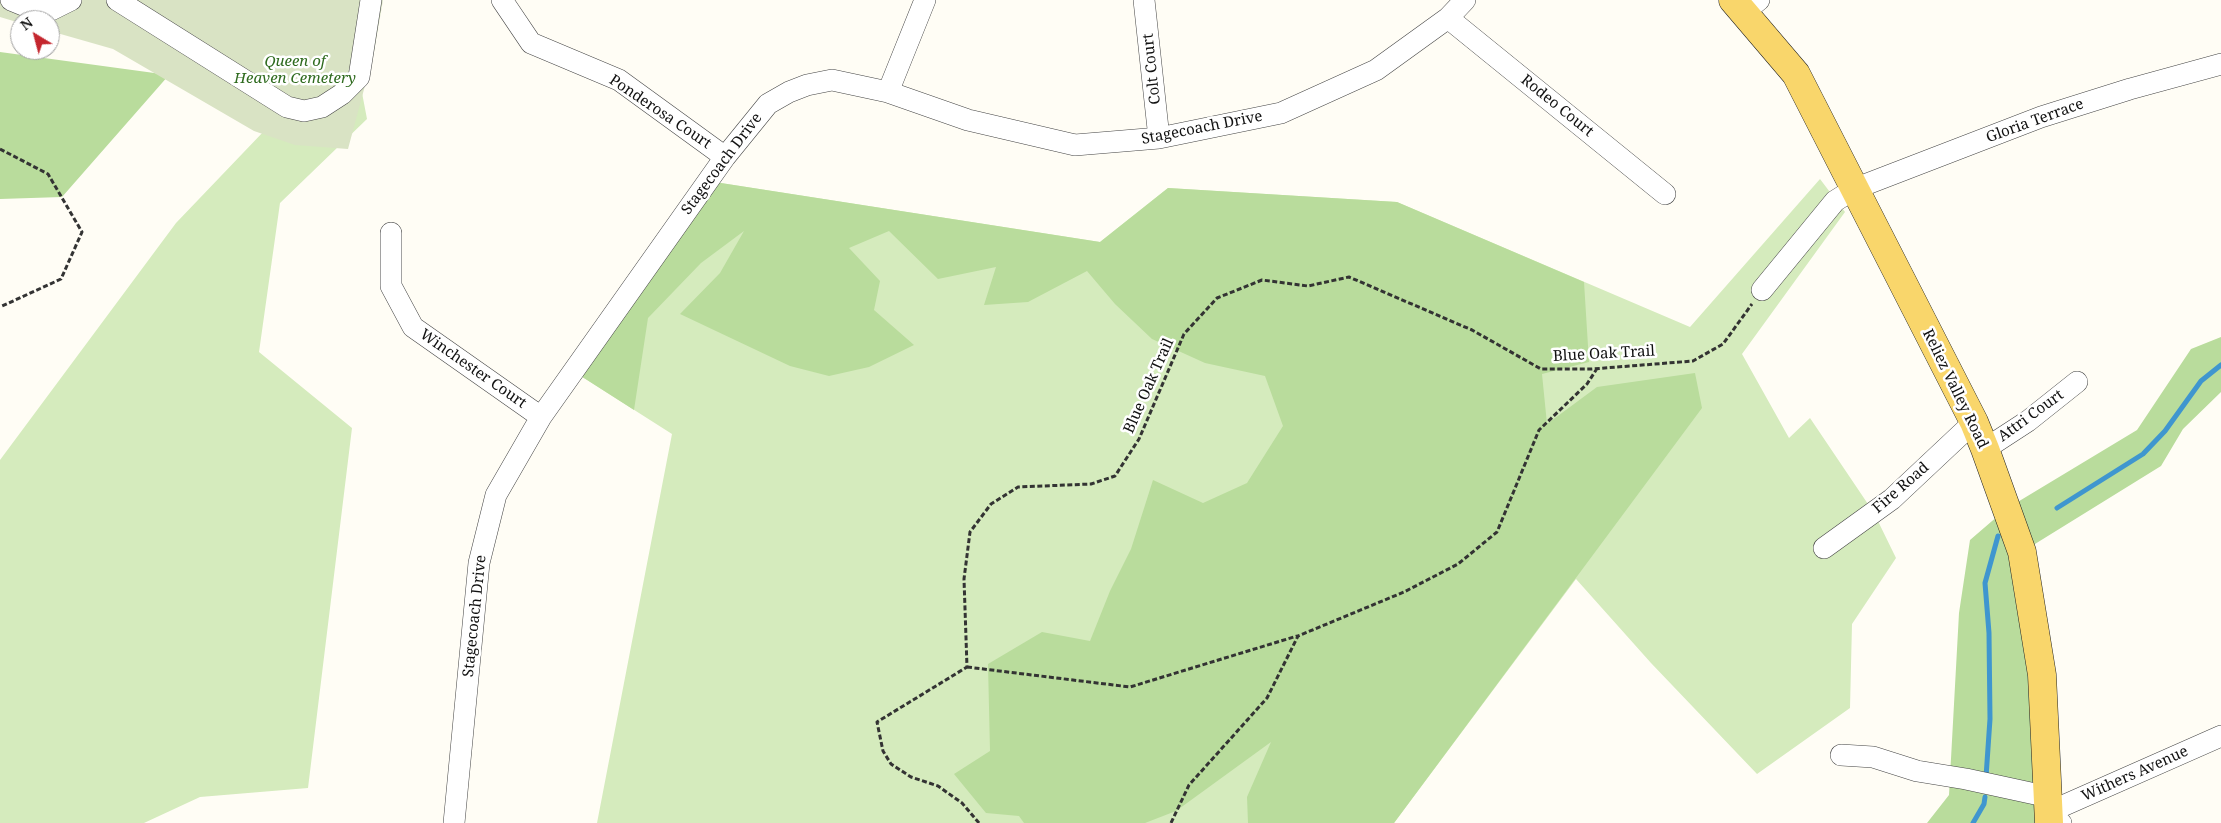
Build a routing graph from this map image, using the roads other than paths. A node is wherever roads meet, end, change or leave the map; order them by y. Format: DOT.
graph roads {
  1 [pos="12,0"];
  2 [pos="71,0"];
  3 [pos="117,0"];
  4 [pos="371,0"];
  5 [pos="502,0"];
  6 [pos="925,0"];
  7 [pos="1144,0"];
  8 [pos="1465,0"];
  9 [pos="1745,4"];
  10 [pos="1448,18"];
  11 [pos="2221,64"];
  12 [pos="888,92"];
  13 [pos="1159,138"];
  14 [pos="725,157"];
  15 [pos="1854,189"];
  16 [pos="1665,194"];
  17 [pos="391,233"];
  18 [pos="1762,290"];
  19 [pos="2077,382"];
  20 [pos="541,417"];
  21 [pos="1974,422"];
  22 [pos="1985,449"];
  23 [pos="1824,548"];
  24 [pos="2221,736"];
  25 [pos="1841,755"];
  26 [pos="2052,814"];
  27 [pos="454,823"];
  1 -- 2 [label="street"];
  3 -- 4 [label="street"];
  5 -- 14 [label="street, Ponderosa Court"];
  6 -- 12 [label="street"];
  7 -- 13 [label="street, Colt Court"];
  8 -- 10 [label="street, Stagecoach Drive"];
  9 -- 15 [label="main road, Reliez Valley Road"];
  10 -- 13 [label="street, Stagecoach Drive"];
  10 -- 16 [label="street, Rodeo Court"];
  11 -- 15 [label="street, Gloria Terrace"];
  12 -- 13 [label="street, Stagecoach Drive"];
  12 -- 14 [label="street, Stagecoach Drive"];
  14 -- 20 [label="street, Stagecoach Drive"];
  15 -- 18 [label="street, Gloria Terrace"];
  15 -- 21 [label="main road, Reliez Valley Road"];
  17 -- 20 [label="street, Winchester Court"];
  19 -- 22 [label="street, Attri Court"];
  20 -- 27 [label="street, Stagecoach Drive"];
  21 -- 22 [label="main road, Reliez Valley Road"];
  21 -- 23 [label="street, Fire Road"];
  22 -- 26 [label="main road, Reliez Valley Road"];
  24 -- 26 [label="street, Withers Avenue"];
  25 -- 26 [label="street"];
}
